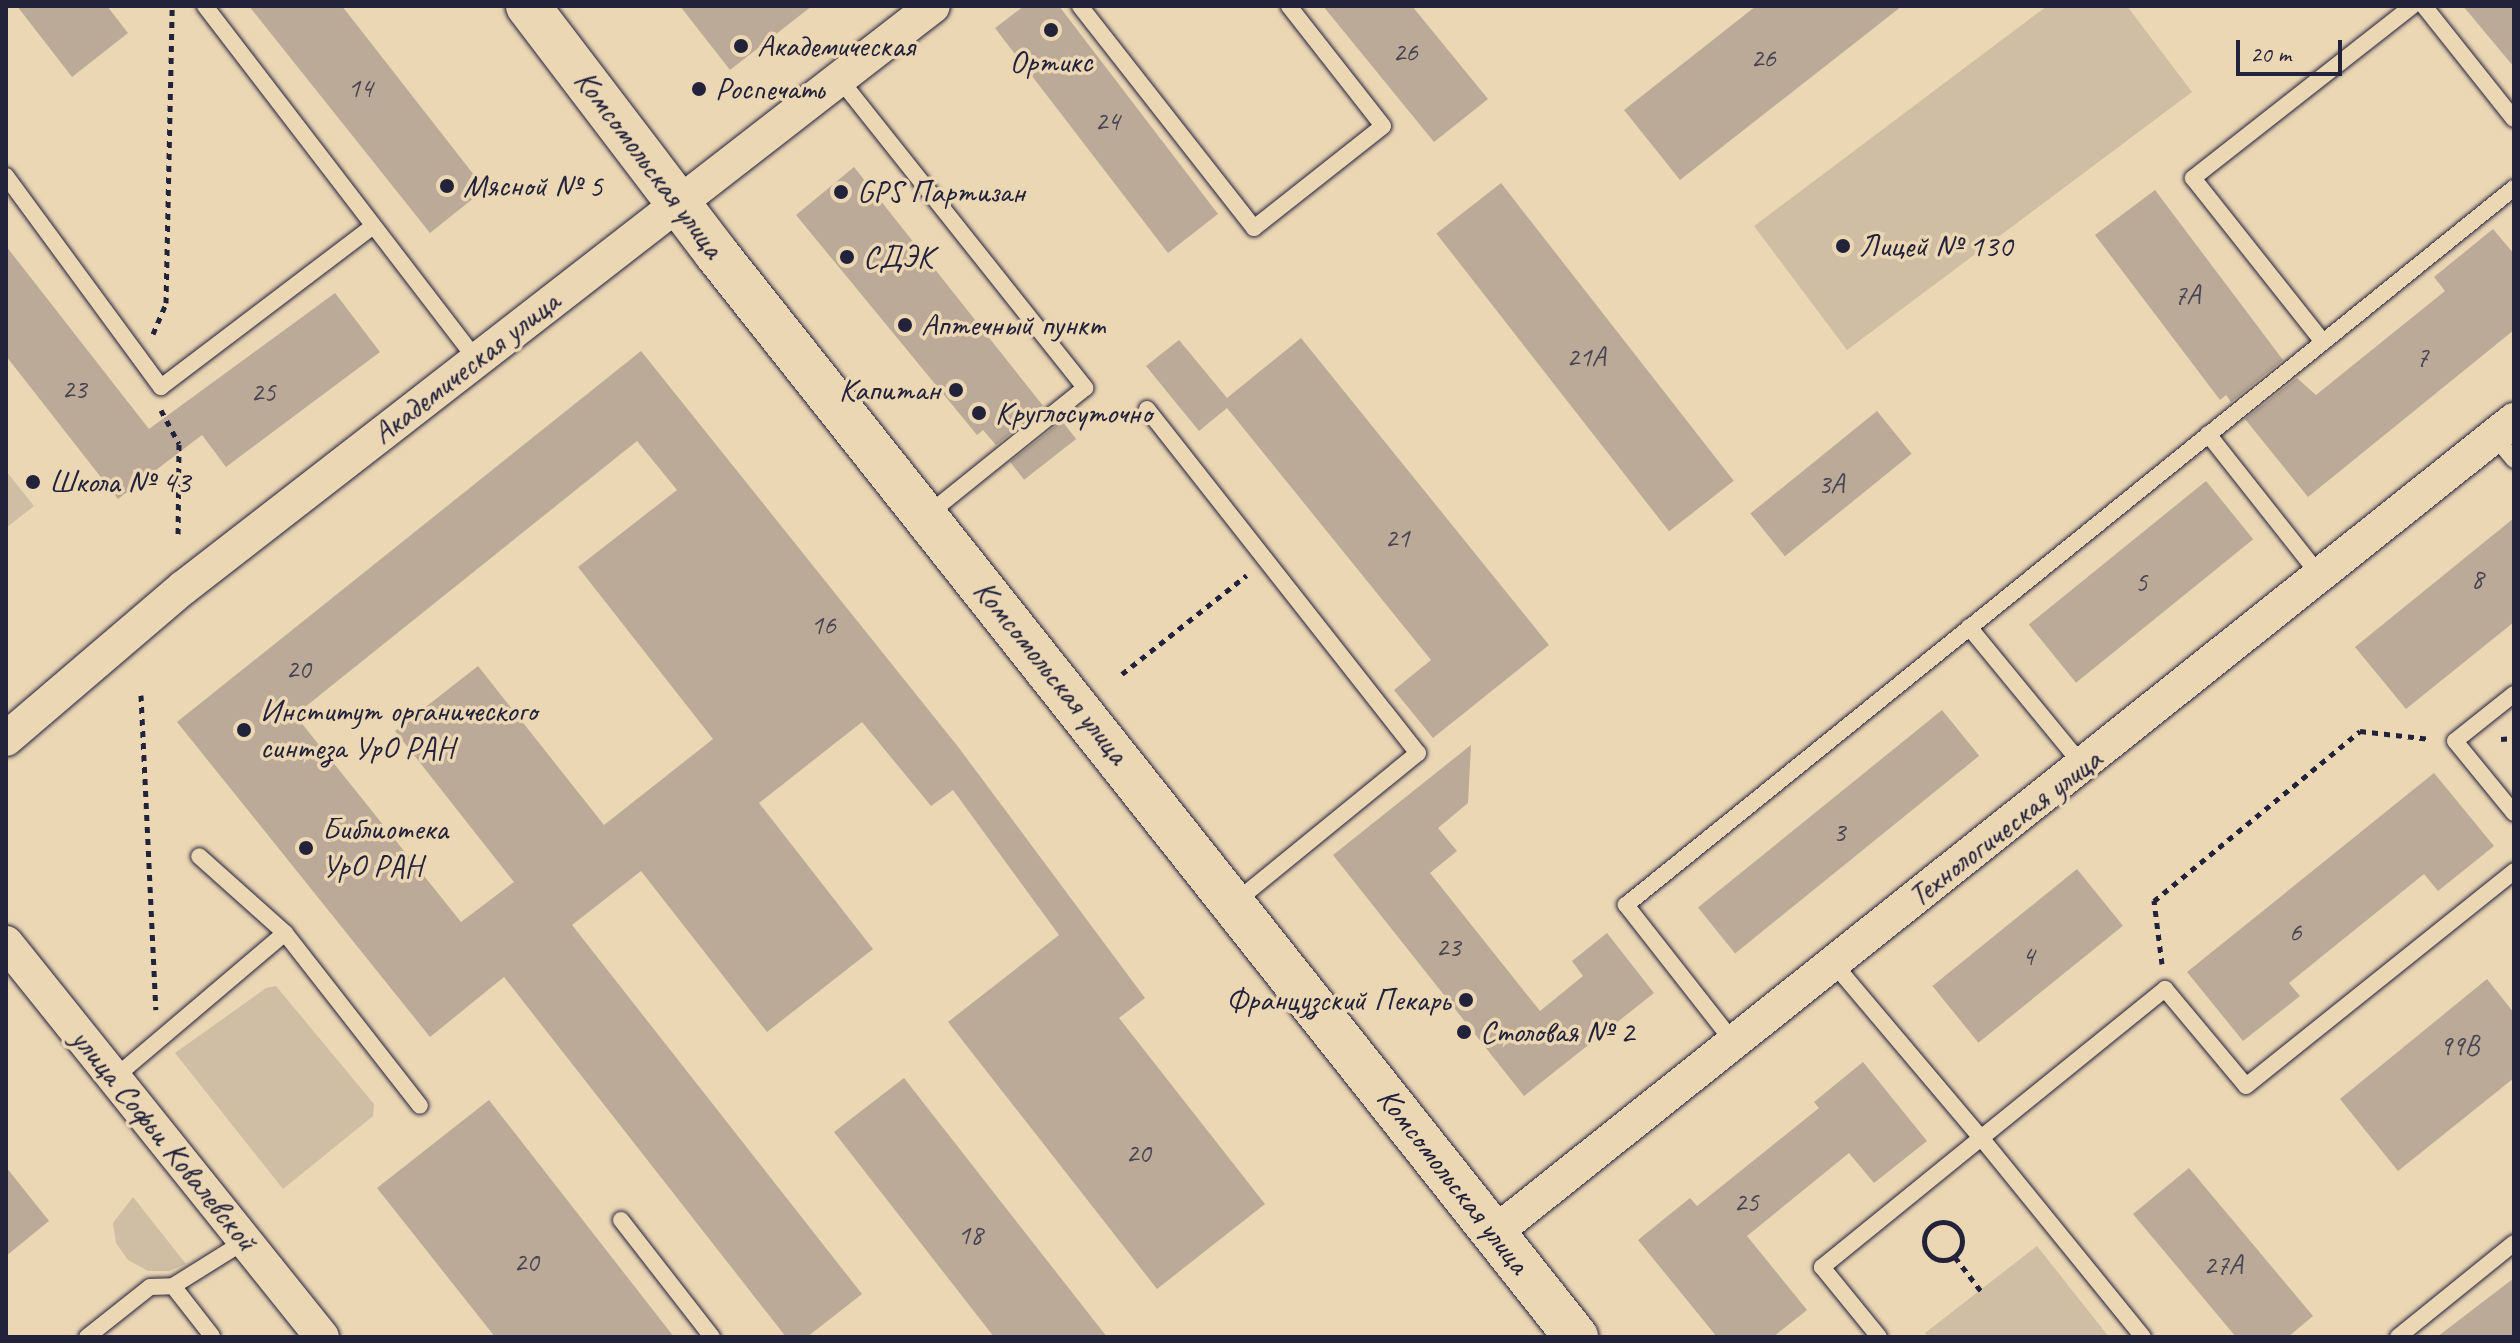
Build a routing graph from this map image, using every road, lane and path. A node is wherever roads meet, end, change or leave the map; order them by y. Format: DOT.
graph roads {
  1 [pos="172,6"];
  2 [pos="205,6"];
  3 [pos="528,6"];
  4 [pos="933,6"];
  5 [pos="1080,6"];
  6 [pos="1289,6"];
  7 [pos="2412,6"];
  8 [pos="2424,6"];
  9 [pos="842,82"];
  10 [pos="2514,119"];
  11 [pos="6,176"];
  12 [pos="2514,188"];
  13 [pos="677,203"];
  14 [pos="372,227"];
  15 [pos="2323,342"];
  16 [pos="477,360"];
  17 [pos="142,361"];
  18 [pos="1147,409"];
  19 [pos="2208,434"];
  20 [pos="2507,439"];
  21 [pos="926,516"];
  22 [pos="178,534"];
  23 [pos="1267,560"];
  24 [pos="2320,576"];
  25 [pos="1969,627"];
  26 [pos="1122,674"];
  27 [pos="2514,694"];
  28 [pos="141,695"];
  29 [pos="6,739"];
  30 [pos="2455,741"];
  31 [pos="2083,766"];
  32 [pos="2514,813"];
  33 [pos="199,856"];
  34 [pos="2514,871"];
  35 [pos="1235,902"];
  36 [pos="285,933"];
  37 [pos="6,943"];
  38 [pos="1834,964"];
  39 [pos="2165,989"];
  40 [pos="158,1043"];
  41 [pos="1735,1044"];
  42 [pos="114,1078"];
  43 [pos="420,1106"];
  44 [pos="1981,1138"];
  45 [pos="621,1220"];
  46 [pos="1493,1234"];
  47 [pos="245,1241"];
  48 [pos="2514,1243"];
  49 [pos="1955,1257"];
  50 [pos="173,1286"];
  51 [pos="1981,1291"];
  52 [pos="317,1335"];
  53 [pos="212,1336"];
  54 [pos="87,1337"];
  55 [pos="712,1337"];
  56 [pos="1576,1337"];
  57 [pos="1879,1337"];
  58 [pos="2143,1337"];
  59 [pos="2398,1337"];
  1 -- 17 [label="path"];
  2 -- 14 [label="lane"];
  3 -- 13 [label="main road, Комсомольская улица"];
  4 -- 9 [label="street, Академическая улица"];
  5 -- 6 [label="lane"];
  7 -- 15 [label="lane"];
  8 -- 10 [label="lane"];
  9 -- 13 [label="street, Академическая улица"];
  9 -- 21 [label="lane"];
  11 -- 17 [label="lane"];
  12 -- 15 [label="lane"];
  13 -- 16 [label="street, Академическая улица"];
  13 -- 21 [label="main road, Комсомольская улица"];
  14 -- 16 [label="lane"];
  14 -- 17 [label="lane"];
  15 -- 19 [label="lane"];
  16 -- 29 [label="street, Академическая улица"];
  17 -- 22 [label="path"];
  18 -- 23 [label="lane"];
  19 -- 24 [label="lane"];
  19 -- 25 [label="lane"];
  20 -- 24 [label="street, Технологическая улица"];
  21 -- 35 [label="main road, Комсомольская улица"];
  23 -- 26 [label="path"];
  23 -- 35 [label="lane"];
  24 -- 31 [label="street, Технологическая улица"];
  25 -- 31 [label="lane"];
  25 -- 41 [label="lane"];
  27 -- 30 [label="lane"];
  28 -- 40 [label="path"];
  30 -- 32 [label="lane"];
  30 -- 39 [label="path"];
  31 -- 38 [label="street, Технологическая улица"];
  33 -- 36 [label="lane"];
  34 -- 39 [label="lane"];
  35 -- 46 [label="main road, Комсомольская улица"];
  36 -- 40 [label="lane"];
  36 -- 43 [label="lane"];
  37 -- 42 [label="street, улица Софьи Ковалевской"];
  38 -- 41 [label="street, Технологическая улица"];
  38 -- 44 [label="lane"];
  39 -- 44 [label="lane"];
  40 -- 42 [label="lane"];
  41 -- 46 [label="street, Технологическая улица"];
  42 -- 47 [label="street, улица Софьи Ковалевской"];
  44 -- 57 [label="lane"];
  44 -- 58 [label="lane"];
  45 -- 55 [label="lane"];
  46 -- 56 [label="main road, Комсомольская улица"];
  47 -- 50 [label="lane"];
  47 -- 52 [label="street, улица Софьи Ковалевской"];
  48 -- 59 [label="lane"];
  49 -- 49 [label="path"];
  49 -- 51 [label="path"];
  50 -- 53 [label="lane"];
  50 -- 54 [label="lane"];
}
